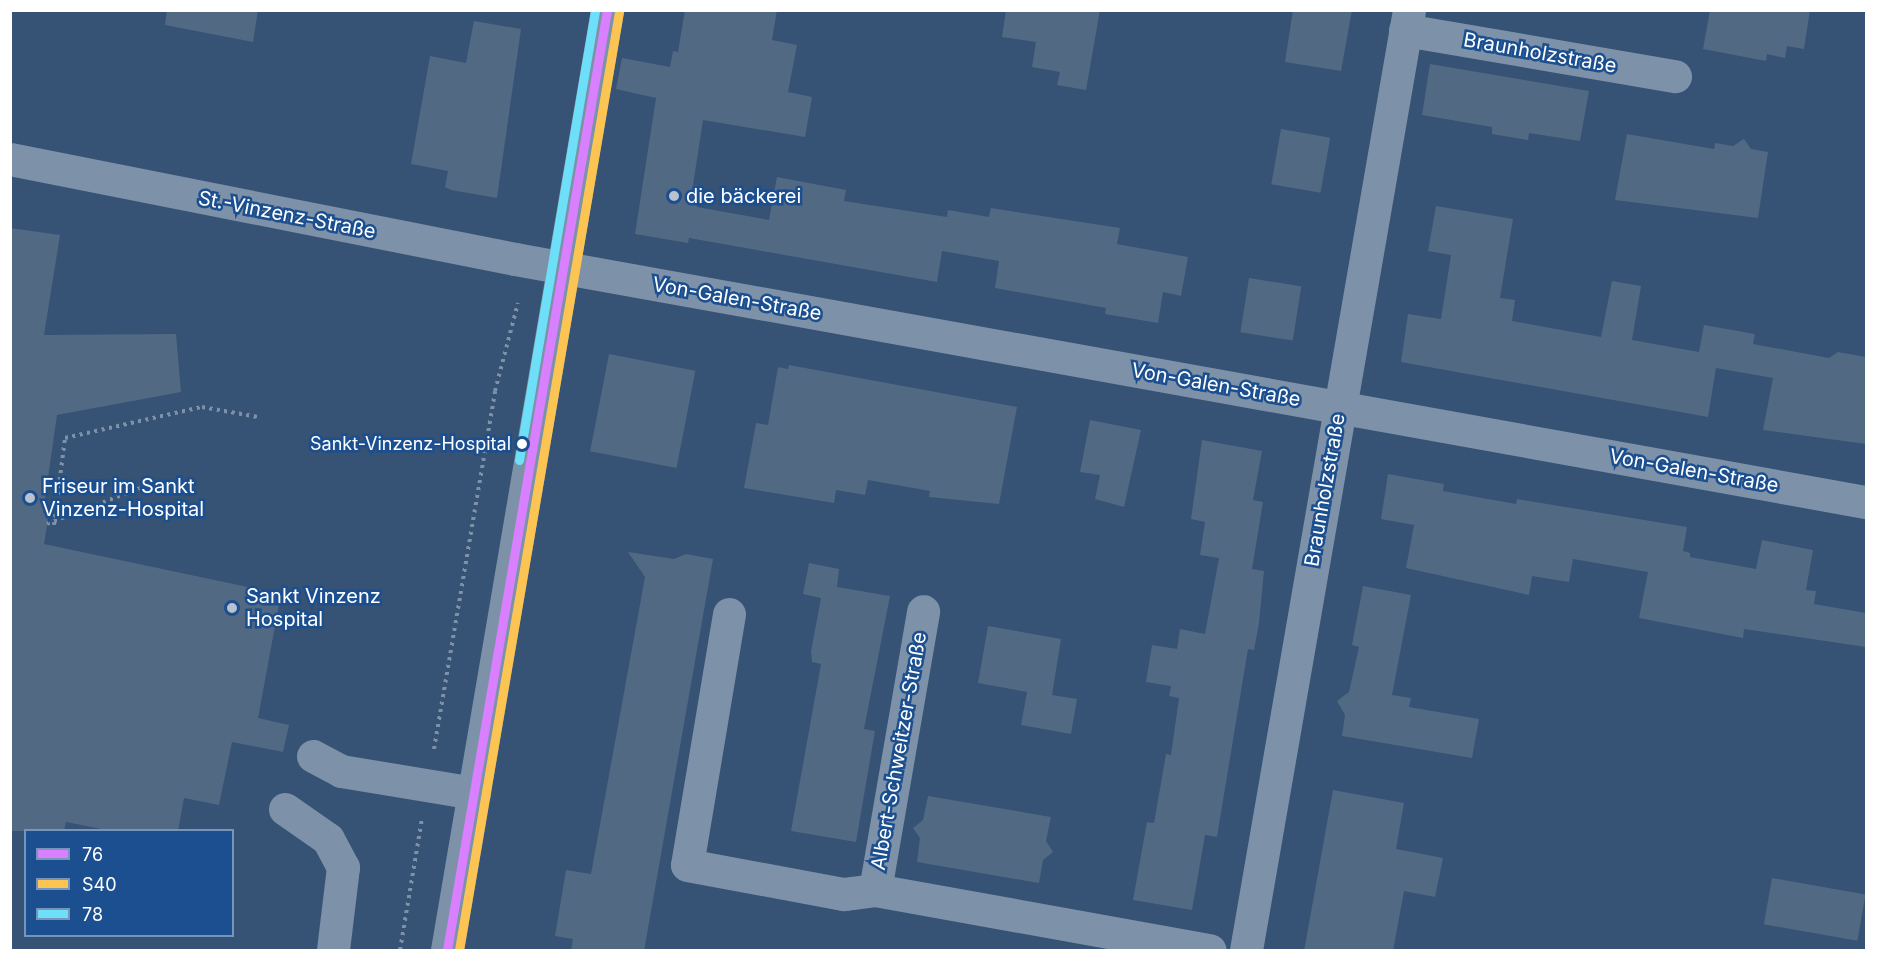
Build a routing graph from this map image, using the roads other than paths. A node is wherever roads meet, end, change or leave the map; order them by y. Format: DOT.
graph roads {
  1 [pos="607,10"];
  2 [pos="1407,20"];
  3 [pos="1675,76"];
  4 [pos="10,159"];
  5 [pos="565,268"];
  6 [pos="1339,407"];
  7 [pos="1866,502"];
  8 [pos="923,611"];
  9 [pos="729,614"];
  10 [pos="313,756"];
  11 [pos="474,793"];
  12 [pos="285,810"];
  13 [pos="875,890"];
  14 [pos="333,951"];
  15 [pos="447,951"];
  16 [pos="1210,951"];
  17 [pos="1246,951"];
  1 -- 5 [label="street"];
  2 -- 3 [label="street, Braunholzstraße"];
  2 -- 6 [label="street, Braunholzstraße"];
  4 -- 5 [label="street, St.-Vinzenz-Straße"];
  5 -- 6 [label="street, Von-Galen-Straße"];
  5 -- 11 [label="street"];
  6 -- 7 [label="street, Von-Galen-Straße"];
  6 -- 17 [label="street, Braunholzstraße"];
  8 -- 13 [label="street, Albert-Schweitzer-Straße"];
  9 -- 13 [label="street, Albert-Schweitzer-Straße"];
  10 -- 11 [label="street"];
  11 -- 15 [label="street"];
  12 -- 14 [label="street"];
  13 -- 16 [label="street, Albert-Schweitzer-Straße"];
}
